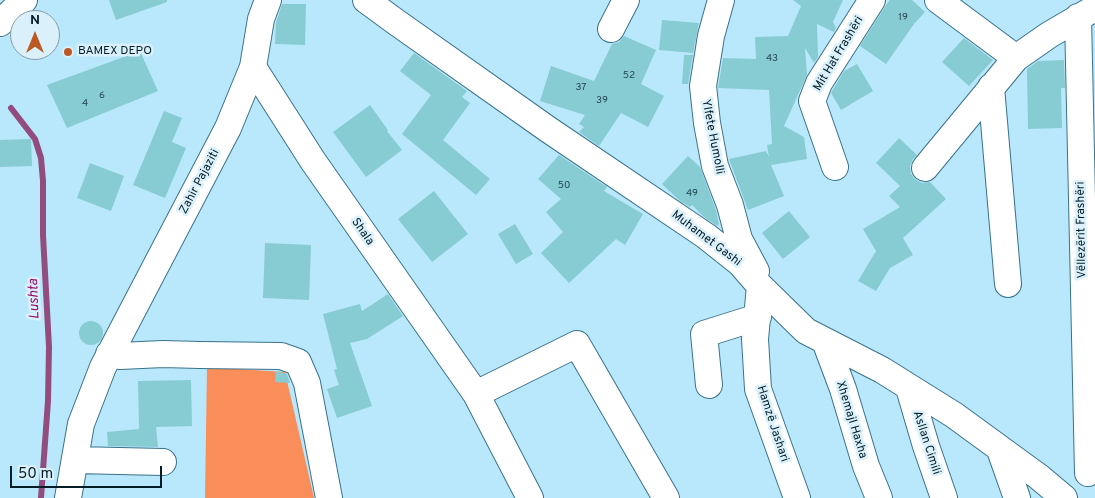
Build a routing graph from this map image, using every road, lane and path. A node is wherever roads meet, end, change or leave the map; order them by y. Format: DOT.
graph roads {
  1 [pos="10,0"];
  2 [pos="24,0"];
  3 [pos="268,0"];
  4 [pos="366,0"];
  5 [pos="626,0"];
  6 [pos="872,0"];
  7 [pos="938,0"];
  8 [pos="716,2"];
  9 [pos="0,7"];
  10 [pos="1086,12"];
  11 [pos="0,23"];
  12 [pos="612,29"];
  13 [pos="1016,58"];
  14 [pos="253,67"];
  15 [pos="991,87"];
  16 [pos="834,167"];
  17 [pos="925,168"];
  18 [pos="1008,284"];
  19 [pos="762,299"];
  20 [pos="825,341"];
  21 [pos="108,354"];
  22 [pos="709,385"];
  23 [pos="909,388"];
  24 [pos="476,394"];
  25 [pos="1000,450"];
  26 [pos="74,460"];
  27 [pos="163,462"];
  28 [pos="1088,473"];
  29 [pos="68,498"];
  30 [pos="329,498"];
  31 [pos="530,498"];
  32 [pos="666,498"];
  33 [pos="797,498"];
  34 [pos="879,498"];
  35 [pos="944,498"];
  36 [pos="1017,498"];
  37 [pos="1064,498"];
  1 -- 9 [label="street"];
  2 -- 11 [label="street"];
  3 -- 14 [label="street, Zahir Pajaziti"];
  4 -- 19 [label="street, Muhamet Gashi"];
  5 -- 12 [label="street"];
  6 -- 16 [label="street, Mit Hat Frashëri"];
  7 -- 13 [label="street"];
  8 -- 19 [label="street, Ylfete Humolli"];
  10 -- 13 [label="street, Vëllezërit Frashëri"];
  10 -- 28 [label="street, Vëllezërit Frashëri"];
  13 -- 15 [label="street, Vëllezërit Frashëri"];
  14 -- 21 [label="street, Zahir Pajaziti"];
  14 -- 24 [label="street, Shala"];
  15 -- 17 [label="street, Vëllezërit Frashëri"];
  15 -- 18 [label="street"];
  19 -- 20 [label="street, Muhamet Gashi"];
  19 -- 22 [label="street"];
  19 -- 33 [label="street, Hamzë Jashari"];
  20 -- 23 [label="street, Muhamet Gashi"];
  20 -- 34 [label="street, Xhemajl Haxha"];
  21 -- 26 [label="street, Zahir Pajaziti"];
  21 -- 30 [label="street"];
  23 -- 25 [label="street, Muhamet Gashi"];
  23 -- 35 [label="street, Asllan Cimili"];
  24 -- 31 [label="street, Shala"];
  24 -- 32 [label="street"];
  25 -- 36 [label="street"];
  25 -- 37 [label="street, Muhamet Gashi"];
  26 -- 27 [label="street"];
  26 -- 29 [label="street, Zahir Pajaziti"];
}
